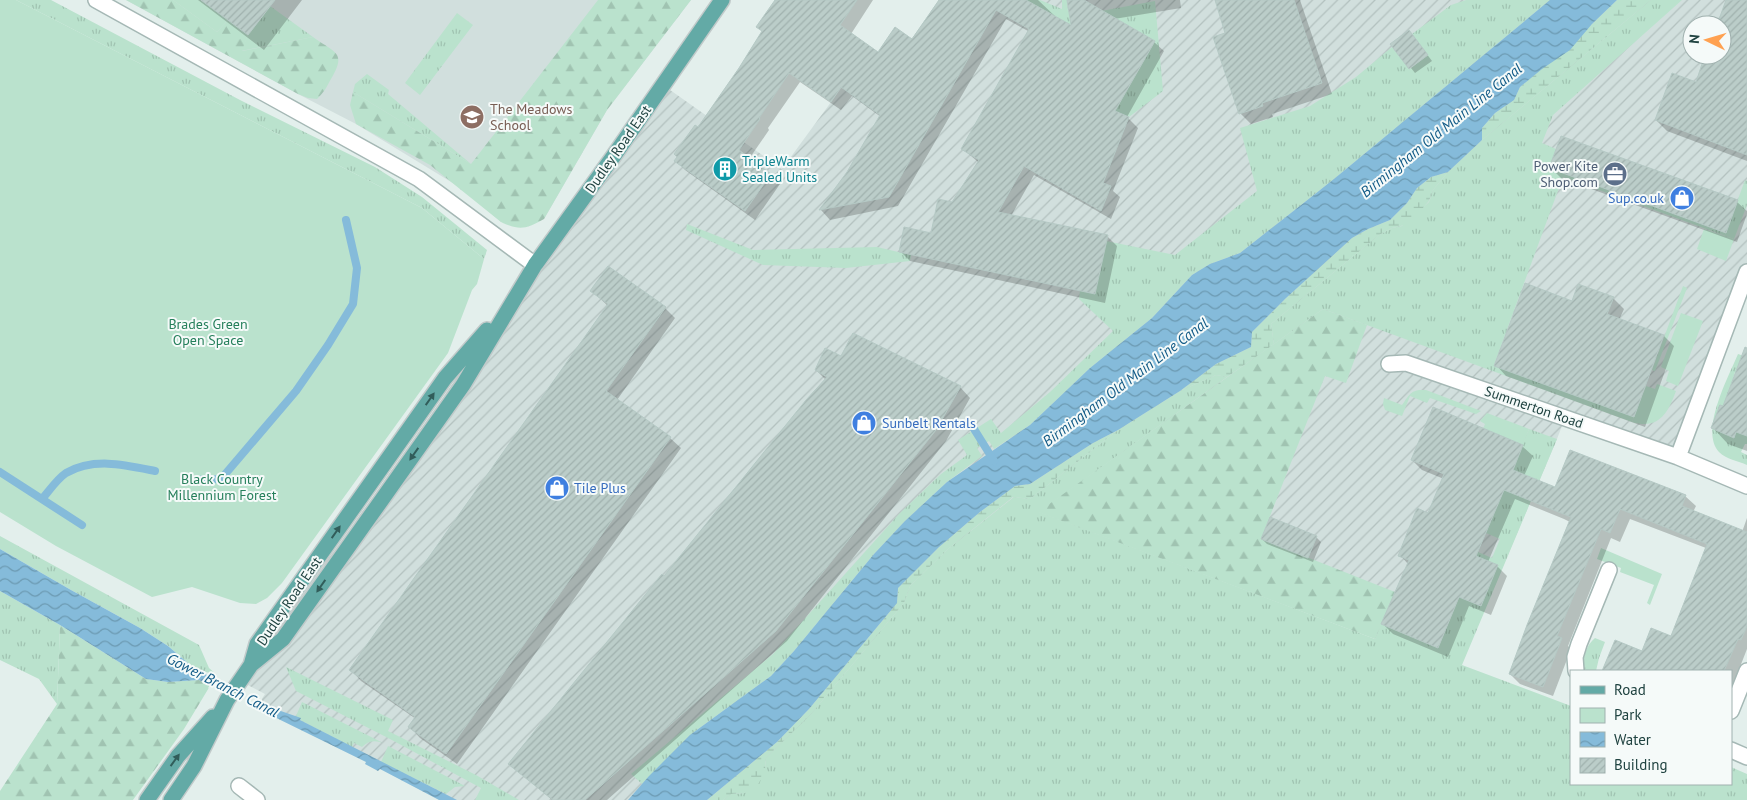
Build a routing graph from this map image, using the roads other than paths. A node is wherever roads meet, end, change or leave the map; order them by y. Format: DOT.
graph roads {
  1 [pos="96,0"];
  2 [pos="722,0"];
  3 [pos="535,265"];
  4 [pos="1747,272"];
  5 [pos="1389,364"];
  6 [pos="1678,457"];
  7 [pos="1747,486"];
  8 [pos="1609,570"];
  9 [pos="1576,670"];
  10 [pos="1747,671"];
  11 [pos="227,700"];
  12 [pos="1732,708"];
  13 [pos="1732,750"];
  14 [pos="1747,757"];
  15 [pos="240,786"];
  16 [pos="147,800"];
  17 [pos="171,800"];
  18 [pos="257,800"];
  1 -- 3 [label="street"];
  2 -- 3 [label="main road, Dudley Road East"];
  3 -- 11 [label="main road, Dudley Road East"];
  4 -- 6 [label="street"];
  5 -- 6 [label="street, Summerton Road"];
  6 -- 7 [label="street, Summerton Road"];
  8 -- 9 [label="street"];
  10 -- 12 [label="street"];
  16 -- 11 [label="main road, one-way"];
  11 -- 17 [label="main road"];
  13 -- 14 [label="street"];
  15 -- 18 [label="street"];
}
